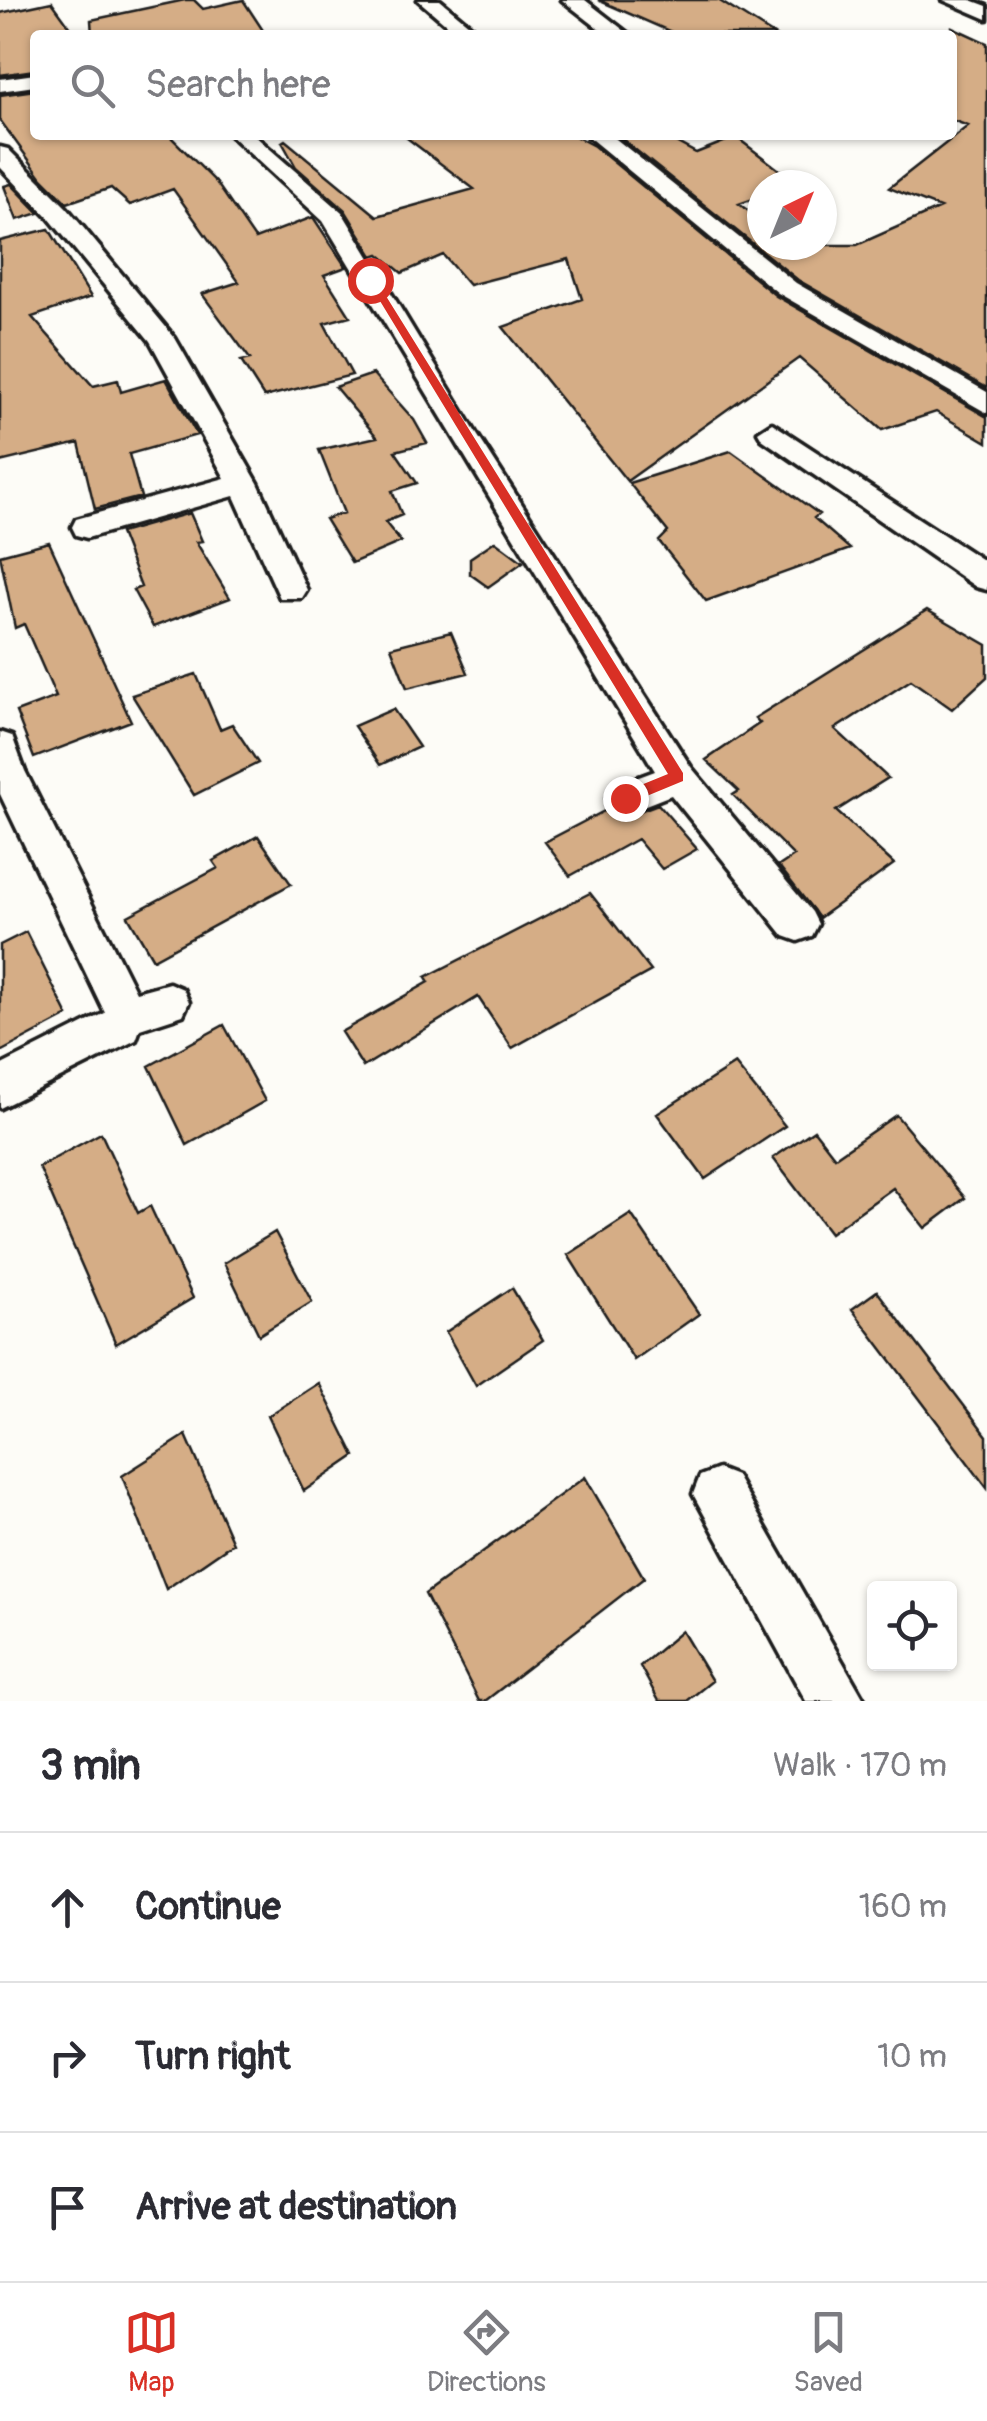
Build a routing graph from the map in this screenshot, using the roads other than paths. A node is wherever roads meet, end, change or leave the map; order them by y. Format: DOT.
graph roads {
  1 [pos="428,0"];
  2 [pos="572,0"];
  3 [pos="953,0"];
  4 [pos="987,14"];
  5 [pos="466,30"];
  6 [pos="613,30"];
  7 [pos="30,81"];
  8 [pos="0,85"];
  9 [pos="247,140"];
  10 [pos="602,140"];
  11 [pos="0,154"];
  12 [pos="987,404"];
  13 [pos="772,432"];
  14 [pos="243,484"];
  15 [pos="87,526"];
  16 [pos="987,579"];
  17 [pos="291,590"];
  18 [pos="0,746"];
  19 [pos="678,777"];
  20 [pos="625,798"];
  21 [pos="798,924"];
  22 [pos="169,1002"];
  23 [pos="126,1014"];
  24 [pos="0,1088"];
  25 [pos="718,1494"];
  26 [pos="837,1701"];
  1 -- 5 [label="street"];
  2 -- 6 [label="street"];
  3 -- 4 [label="street"];
  7 -- 8 [label="street"];
  9 -- 19 [label="street"];
  10 -- 12 [label="street"];
  11 -- 14 [label="street"];
  13 -- 16 [label="street"];
  14 -- 15 [label="street"];
  14 -- 17 [label="street"];
  18 -- 23 [label="street"];
  19 -- 20 [label="street"];
  19 -- 21 [label="street"];
  22 -- 23 [label="street"];
  23 -- 24 [label="street"];
  25 -- 26 [label="street"];
}
